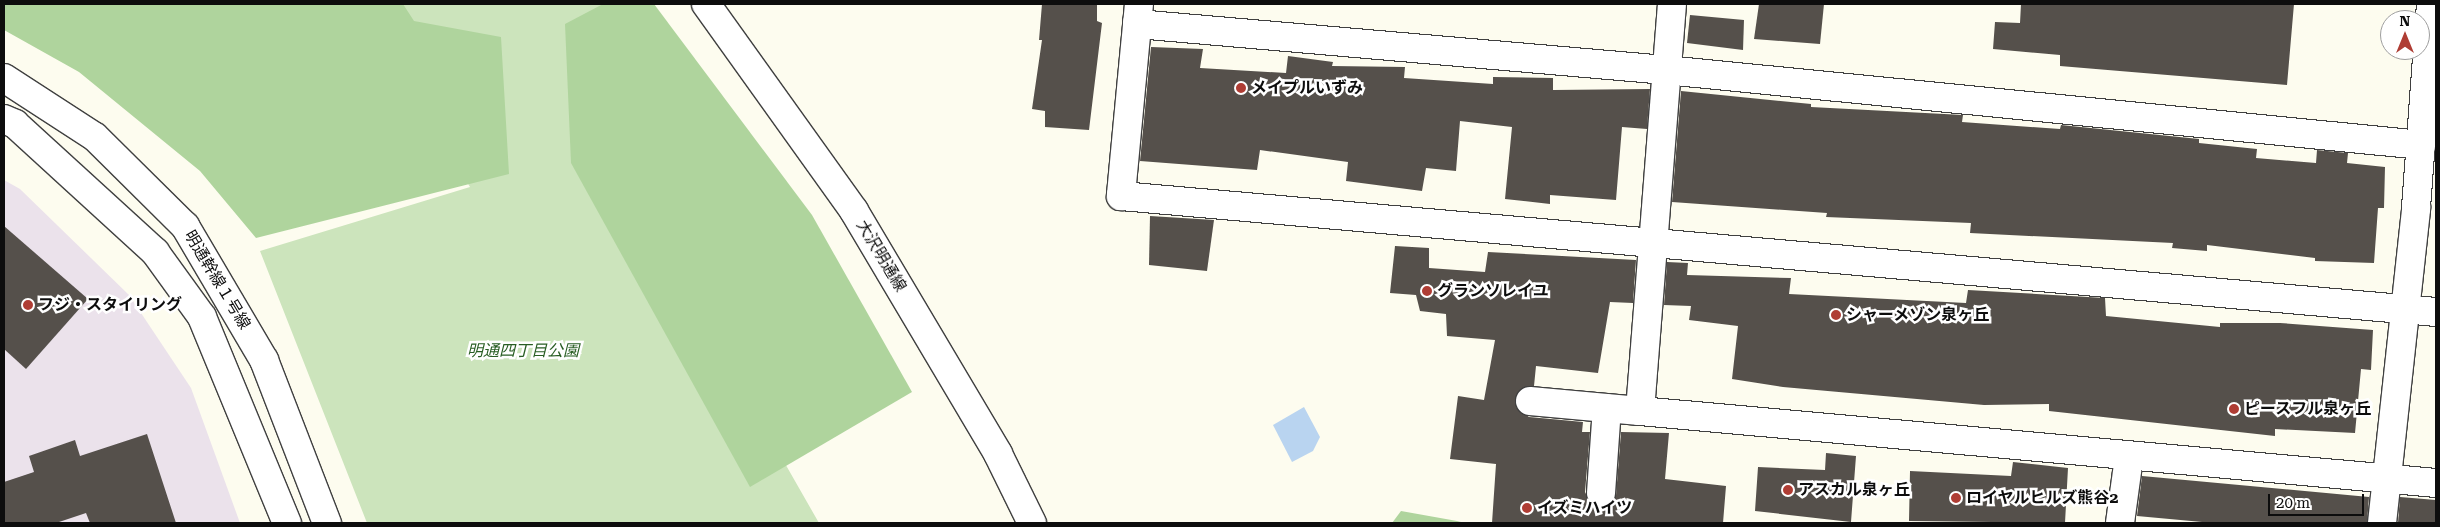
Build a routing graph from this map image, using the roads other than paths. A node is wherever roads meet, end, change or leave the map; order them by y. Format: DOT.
graph roads {
  1 [pos="706,4"];
  2 [pos="1672,4"];
  3 [pos="2431,4"];
  4 [pos="1138,14"];
  5 [pos="1666,70"];
  6 [pos="4,78"];
  7 [pos="4,119"];
  8 [pos="2421,145"];
  9 [pos="1652,241"];
  10 [pos="2402,310"];
  11 [pos="2436,312"];
  12 [pos="1530,401"];
  13 [pos="1607,408"];
  14 [pos="1640,411"];
  15 [pos="2128,457"];
  16 [pos="2386,479"];
  17 [pos="2436,483"];
  18 [pos="1601,493"];
  19 [pos="287,523"];
  20 [pos="326,523"];
  21 [pos="1032,523"];
  22 [pos="2120,523"];
  23 [pos="2382,523"];
  1 -- 21 [label="street, 大沢明通線"];
  2 -- 5 [label="street"];
  3 -- 8 [label="street"];
  4 -- 5 [label="street"];
  4 -- 9 [label="street"];
  5 -- 8 [label="street"];
  5 -- 9 [label="street"];
  6 -- 20 [label="street, 明通幹線１号線"];
  7 -- 19 [label="street"];
  8 -- 10 [label="street"];
  9 -- 10 [label="street"];
  9 -- 14 [label="street"];
  10 -- 11 [label="street"];
  10 -- 16 [label="street"];
  12 -- 13 [label="street"];
  13 -- 14 [label="street"];
  13 -- 18 [label="street"];
  14 -- 15 [label="street"];
  15 -- 16 [label="street"];
  15 -- 22 [label="street"];
  16 -- 17 [label="street"];
  16 -- 23 [label="street"];
}
